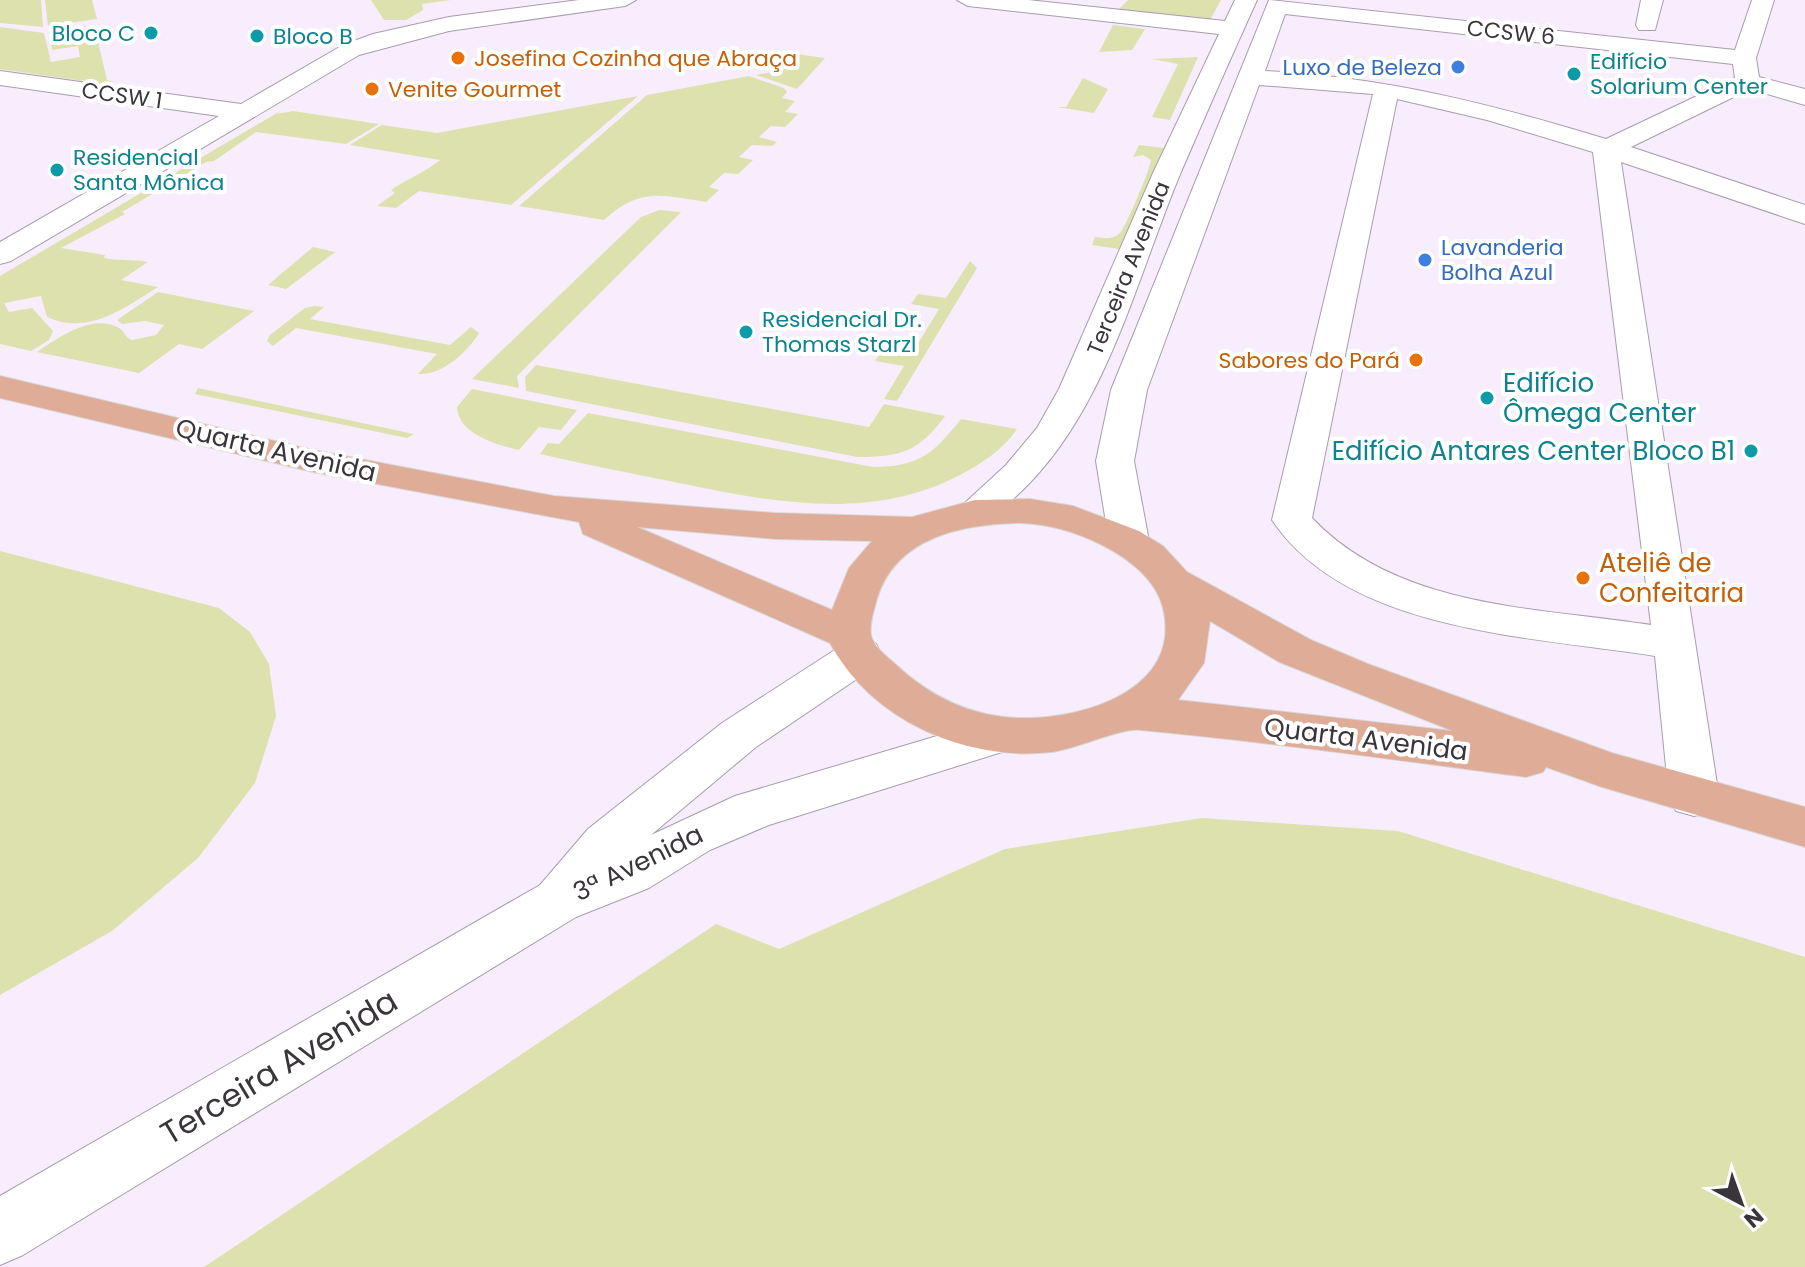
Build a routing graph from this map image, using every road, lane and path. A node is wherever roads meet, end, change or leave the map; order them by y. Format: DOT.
graph roads {
  1 [pos="625,0"];
  2 [pos="968,0"];
  3 [pos="1246,0"];
  4 [pos="1652,0"];
  5 [pos="1763,0"];
  6 [pos="1278,3"];
  7 [pos="1541,13"];
  8 [pos="1647,25"];
  9 [pos="1235,29"];
  10 [pos="1751,36"];
  11 [pos="1746,70"];
  12 [pos="1250,77"];
  13 [pos="0,78"];
  14 [pos="1387,89"];
  15 [pos="1805,97"];
  16 [pos="244,112"];
  17 [pos="1606,149"];
  18 [pos="1805,215"];
  19 [pos="0,255"];
  20 [pos="0,387"];
  21 [pos="554,508"];
  22 [pos="975,512"];
  23 [pos="916,530"];
  24 [pos="1129,541"];
  25 [pos="1174,582"];
  26 [pos="854,644"];
  27 [pos="1676,644"];
  28 [pos="1131,712"];
  29 [pos="1001,735"];
  30 [pos="1602,769"];
  31 [pos="1694,797"];
  32 [pos="1805,827"];
  33 [pos="557,901"];
  34 [pos="0,1232"];
  1 -- 16 [label="street"];
  2 -- 9 [label="street"];
  3 -- 9 [label="street, Terceira Avenida"];
  4 -- 8 [label="street"];
  5 -- 10 [label="street"];
  6 -- 11 [label="street, CCSW 6"];
  6 -- 12 [label="street, Terceira Avenida"];
  7 -- 8 [label="street, CCSW 6"];
  8 -- 10 [label="street, CCSW 6"];
  9 -- 22 [label="street, Terceira Avenida"];
  10 -- 11 [label="street"];
  11 -- 15 [label="street, CCSW 6"];
  11 -- 17 [label="street"];
  12 -- 14 [label="street"];
  12 -- 24 [label="street, Terceira Avenida"];
  13 -- 16 [label="street, CCSW 1"];
  14 -- 17 [label="street"];
  14 -- 27 [label="street"];
  16 -- 19 [label="street"];
  17 -- 18 [label="street"];
  17 -- 27 [label="street"];
  20 -- 21 [label="main road, Quarta Avenida"];
  21 -- 23 [label="main road, Quarta Avenida"];
  21 -- 26 [label="main road, Quarta Avenida"];
  22 -- 23 [label="main road"];
  22 -- 24 [label="main road"];
  23 -- 26 [label="main road"];
  24 -- 25 [label="main road"];
  25 -- 28 [label="main road"];
  25 -- 30 [label="main road, Quarta Avenida"];
  26 -- 29 [label="main road"];
  26 -- 33 [label="street, 3ª Avenida"];
  27 -- 31 [label="street"];
  28 -- 29 [label="main road"];
  28 -- 30 [label="main road, Quarta Avenida"];
  29 -- 33 [label="street, 3ª Avenida"];
  30 -- 31 [label="main road, Quarta Avenida"];
  31 -- 32 [label="main road, Quarta Avenida"];
  33 -- 34 [label="street, Terceira Avenida"];
}
